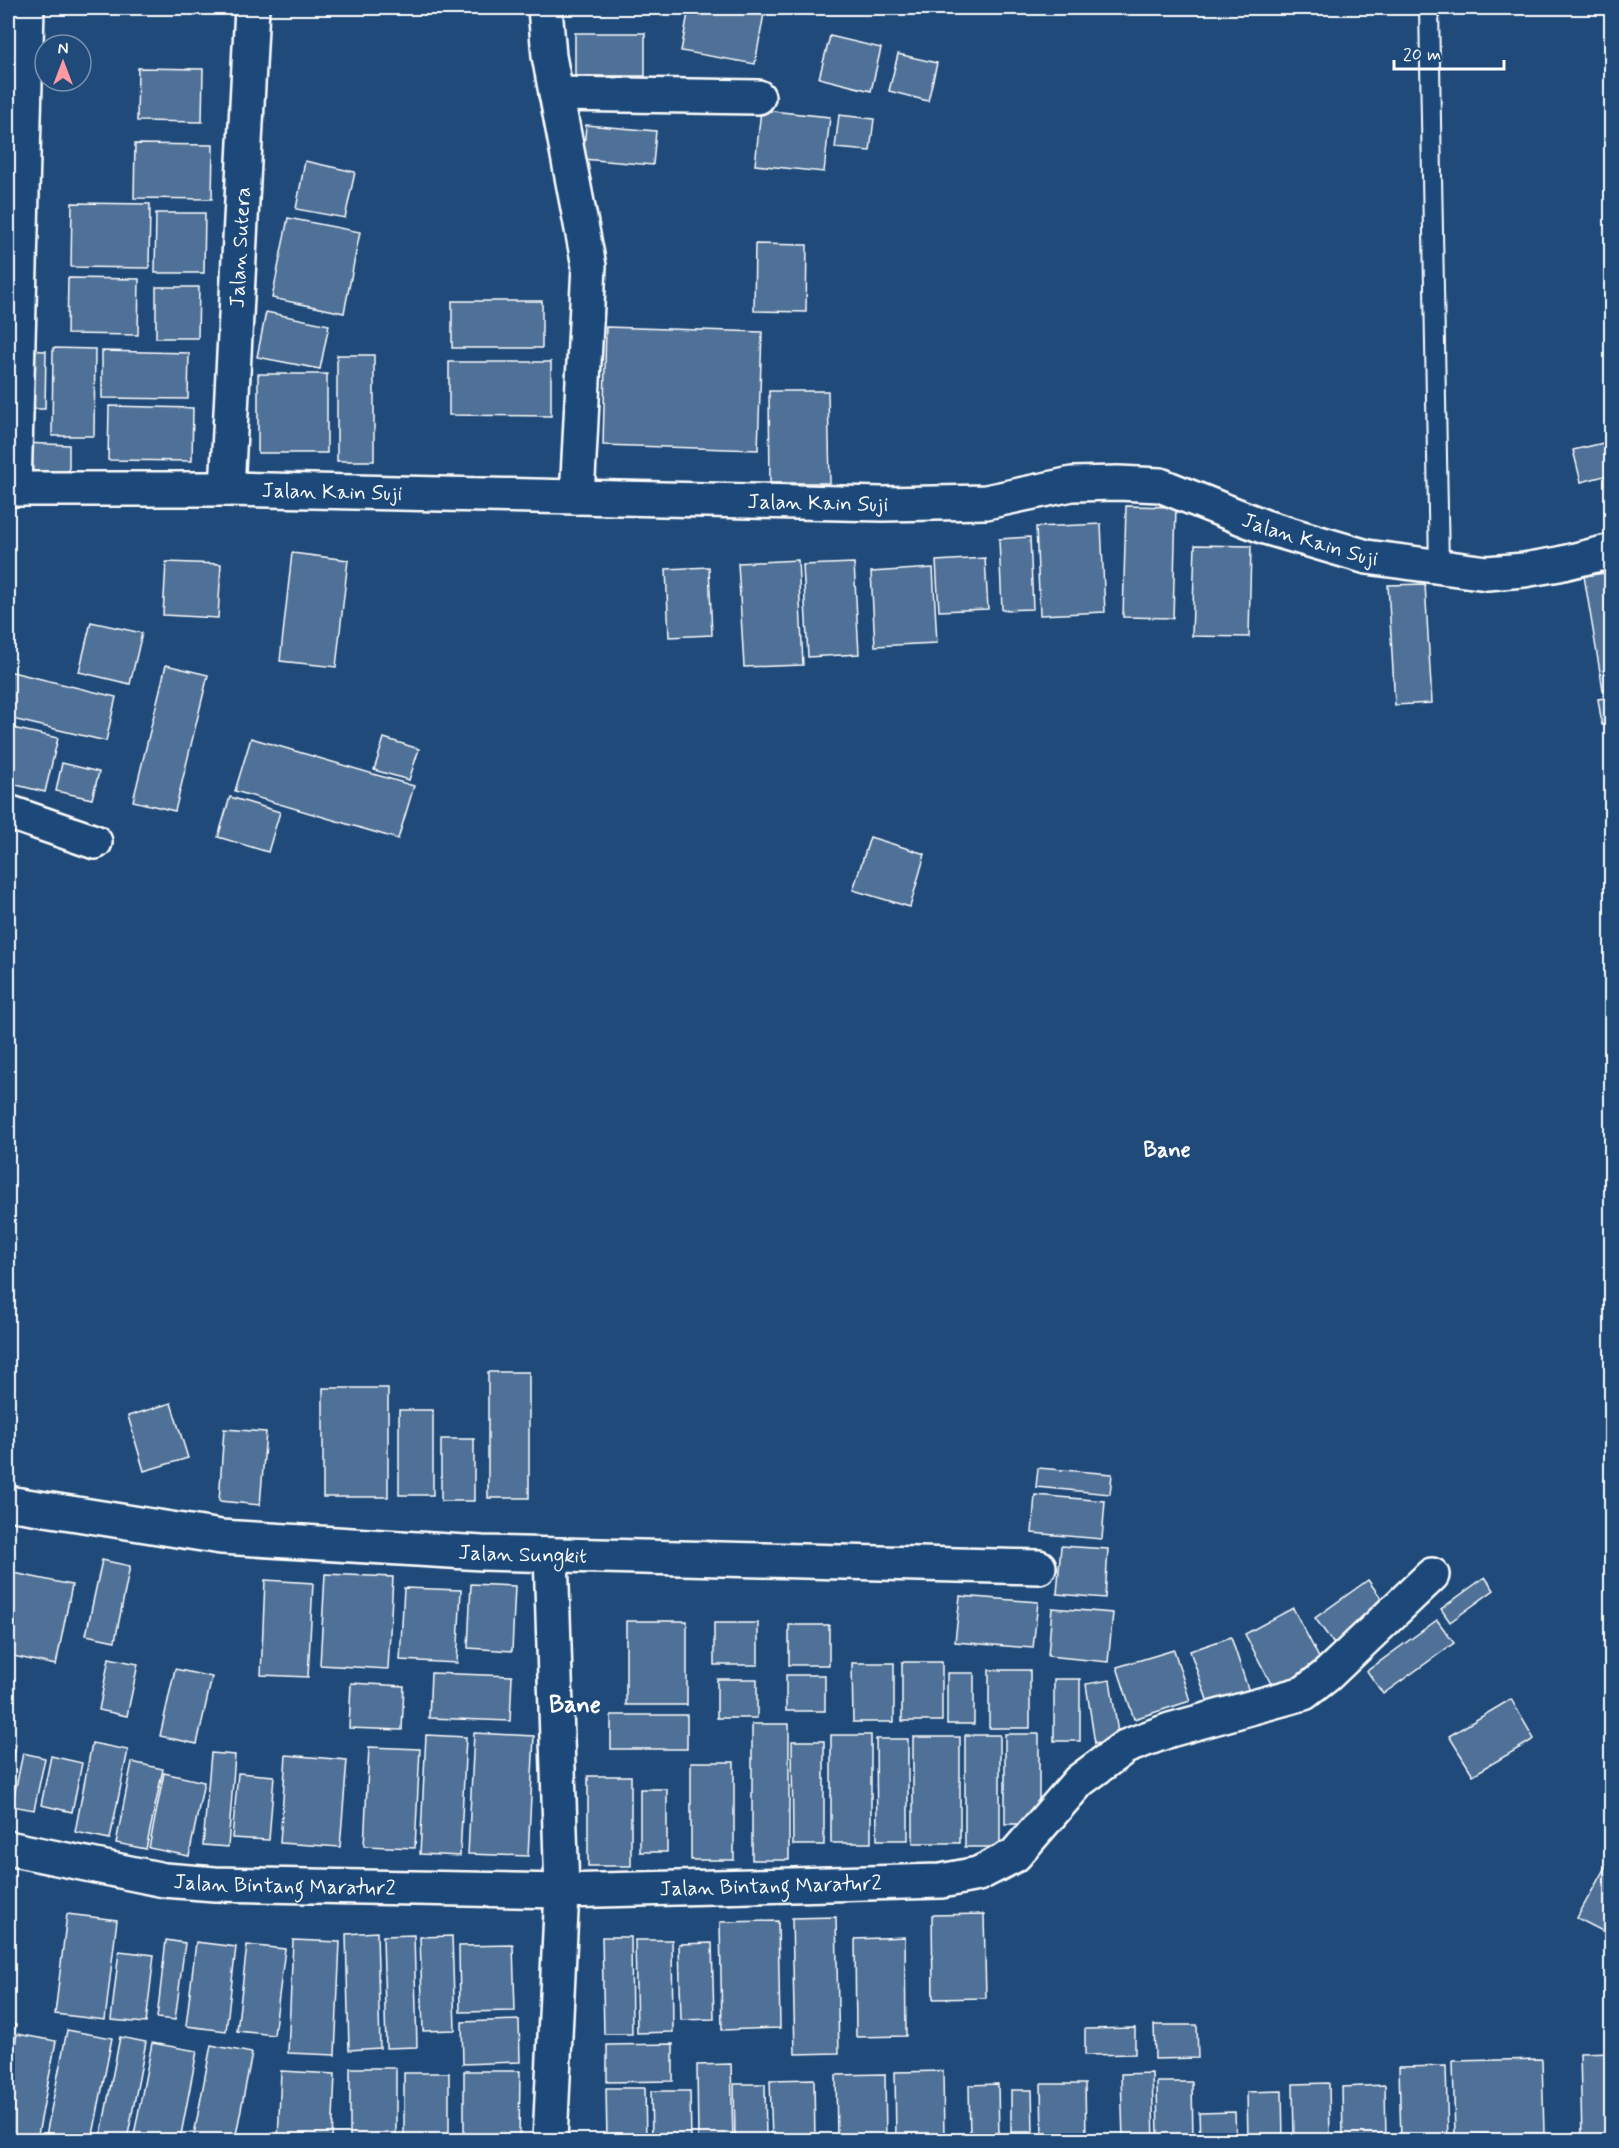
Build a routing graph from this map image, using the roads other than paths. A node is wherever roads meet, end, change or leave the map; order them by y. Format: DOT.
graph roads {
  1 [pos="27,8"];
  2 [pos="252,8"];
  3 [pos="545,8"];
  4 [pos="1429,8"];
  5 [pos="556,94"];
  6 [pos="758,97"];
  7 [pos="11,489"];
  8 [pos="227,489"];
  9 [pos="577,498"];
  10 [pos="1611,550"];
  11 [pos="1439,566"];
  12 [pos="8,812"];
  13 [pos="95,842"];
  14 [pos="8,1503"];
  15 [pos="551,1555"];
  16 [pos="1039,1567"];
  17 [pos="1432,1575"];
  18 [pos="8,1848"];
  19 [pos="562,1891"];
  20 [pos="550,2140"];
  1 -- 7 [label="street"];
  2 -- 8 [label="street, Jalan Sutera"];
  3 -- 5 [label="street"];
  4 -- 11 [label="lane"];
  5 -- 6 [label="street"];
  5 -- 9 [label="street"];
  7 -- 8 [label="street, Jalan Kain Suji"];
  8 -- 9 [label="street, Jalan Kain Suji"];
  9 -- 11 [label="street, Jalan Kain Suji"];
  10 -- 11 [label="street, Jalan Kain Suji"];
  12 -- 13 [label="street"];
  14 -- 15 [label="street, Jalan Sungkit"];
  15 -- 16 [label="street, Jalan Sungkit"];
  15 -- 19 [label="street"];
  17 -- 19 [label="street, Jalan Bintang Maratur2"];
  18 -- 19 [label="street, Jalan Bintang Maratur2"];
  19 -- 20 [label="street"];
}
